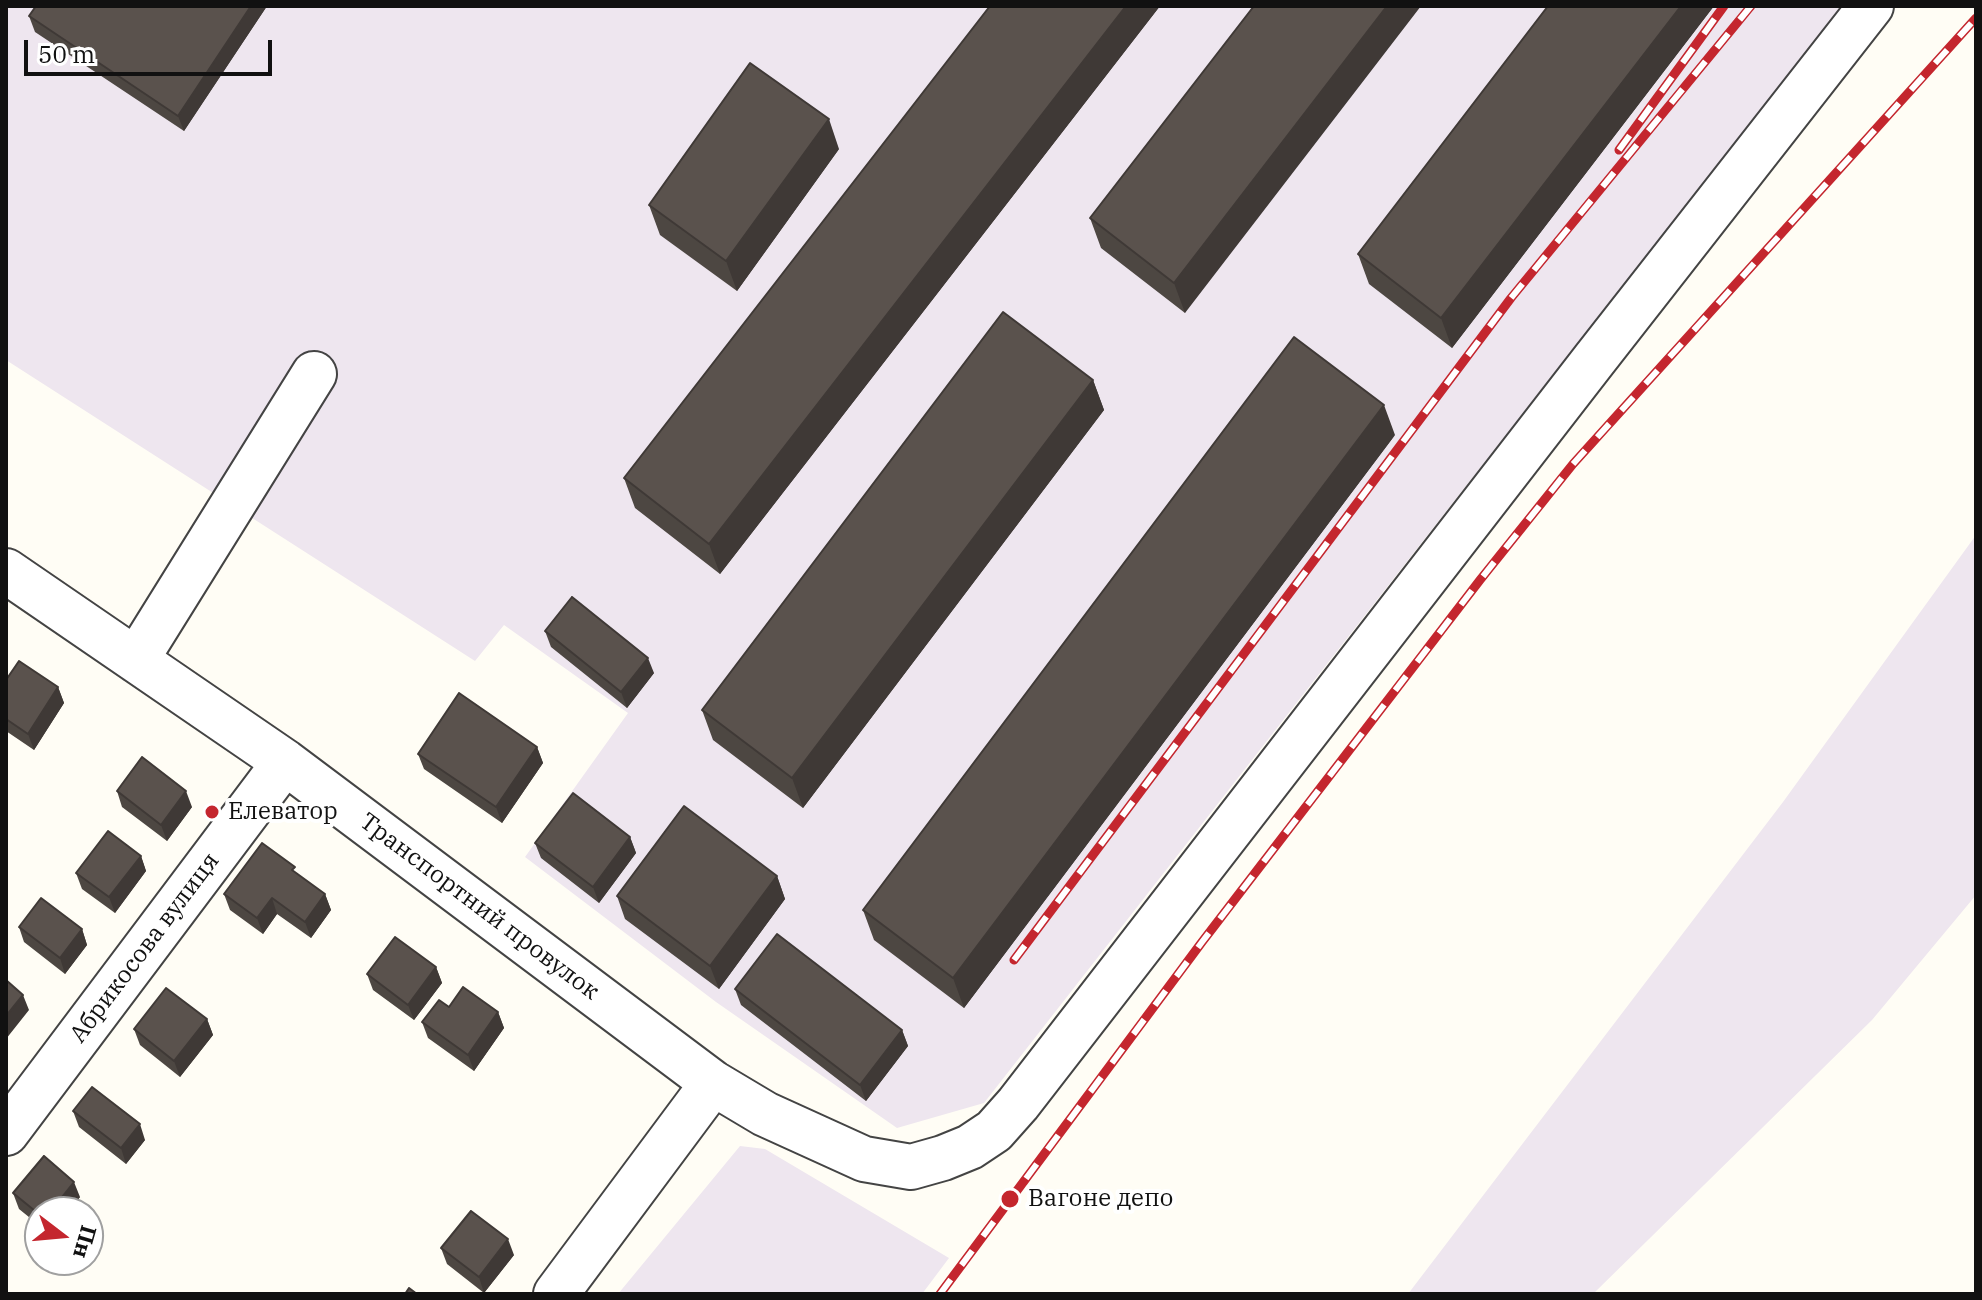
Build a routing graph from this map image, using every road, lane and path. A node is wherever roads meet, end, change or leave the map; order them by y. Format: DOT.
graph roads {
  1 [pos="1871,6"];
  2 [pos="314,374"];
  3 [pos="6,571"];
  4 [pos="136,660"];
  5 [pos="285,762"];
  6 [pos="713,1083"];
  7 [pos="6,1133"];
  8 [pos="556,1294"];
  1 -- 6 [label="street, Транспортний провулок"];
  2 -- 4 [label="street"];
  3 -- 4 [label="street, Транспортний провулок"];
  4 -- 5 [label="street, Транспортний провулок"];
  5 -- 6 [label="street, Транспортний провулок"];
  5 -- 7 [label="street, Абрикосова вулиця"];
  6 -- 8 [label="street"];
}
